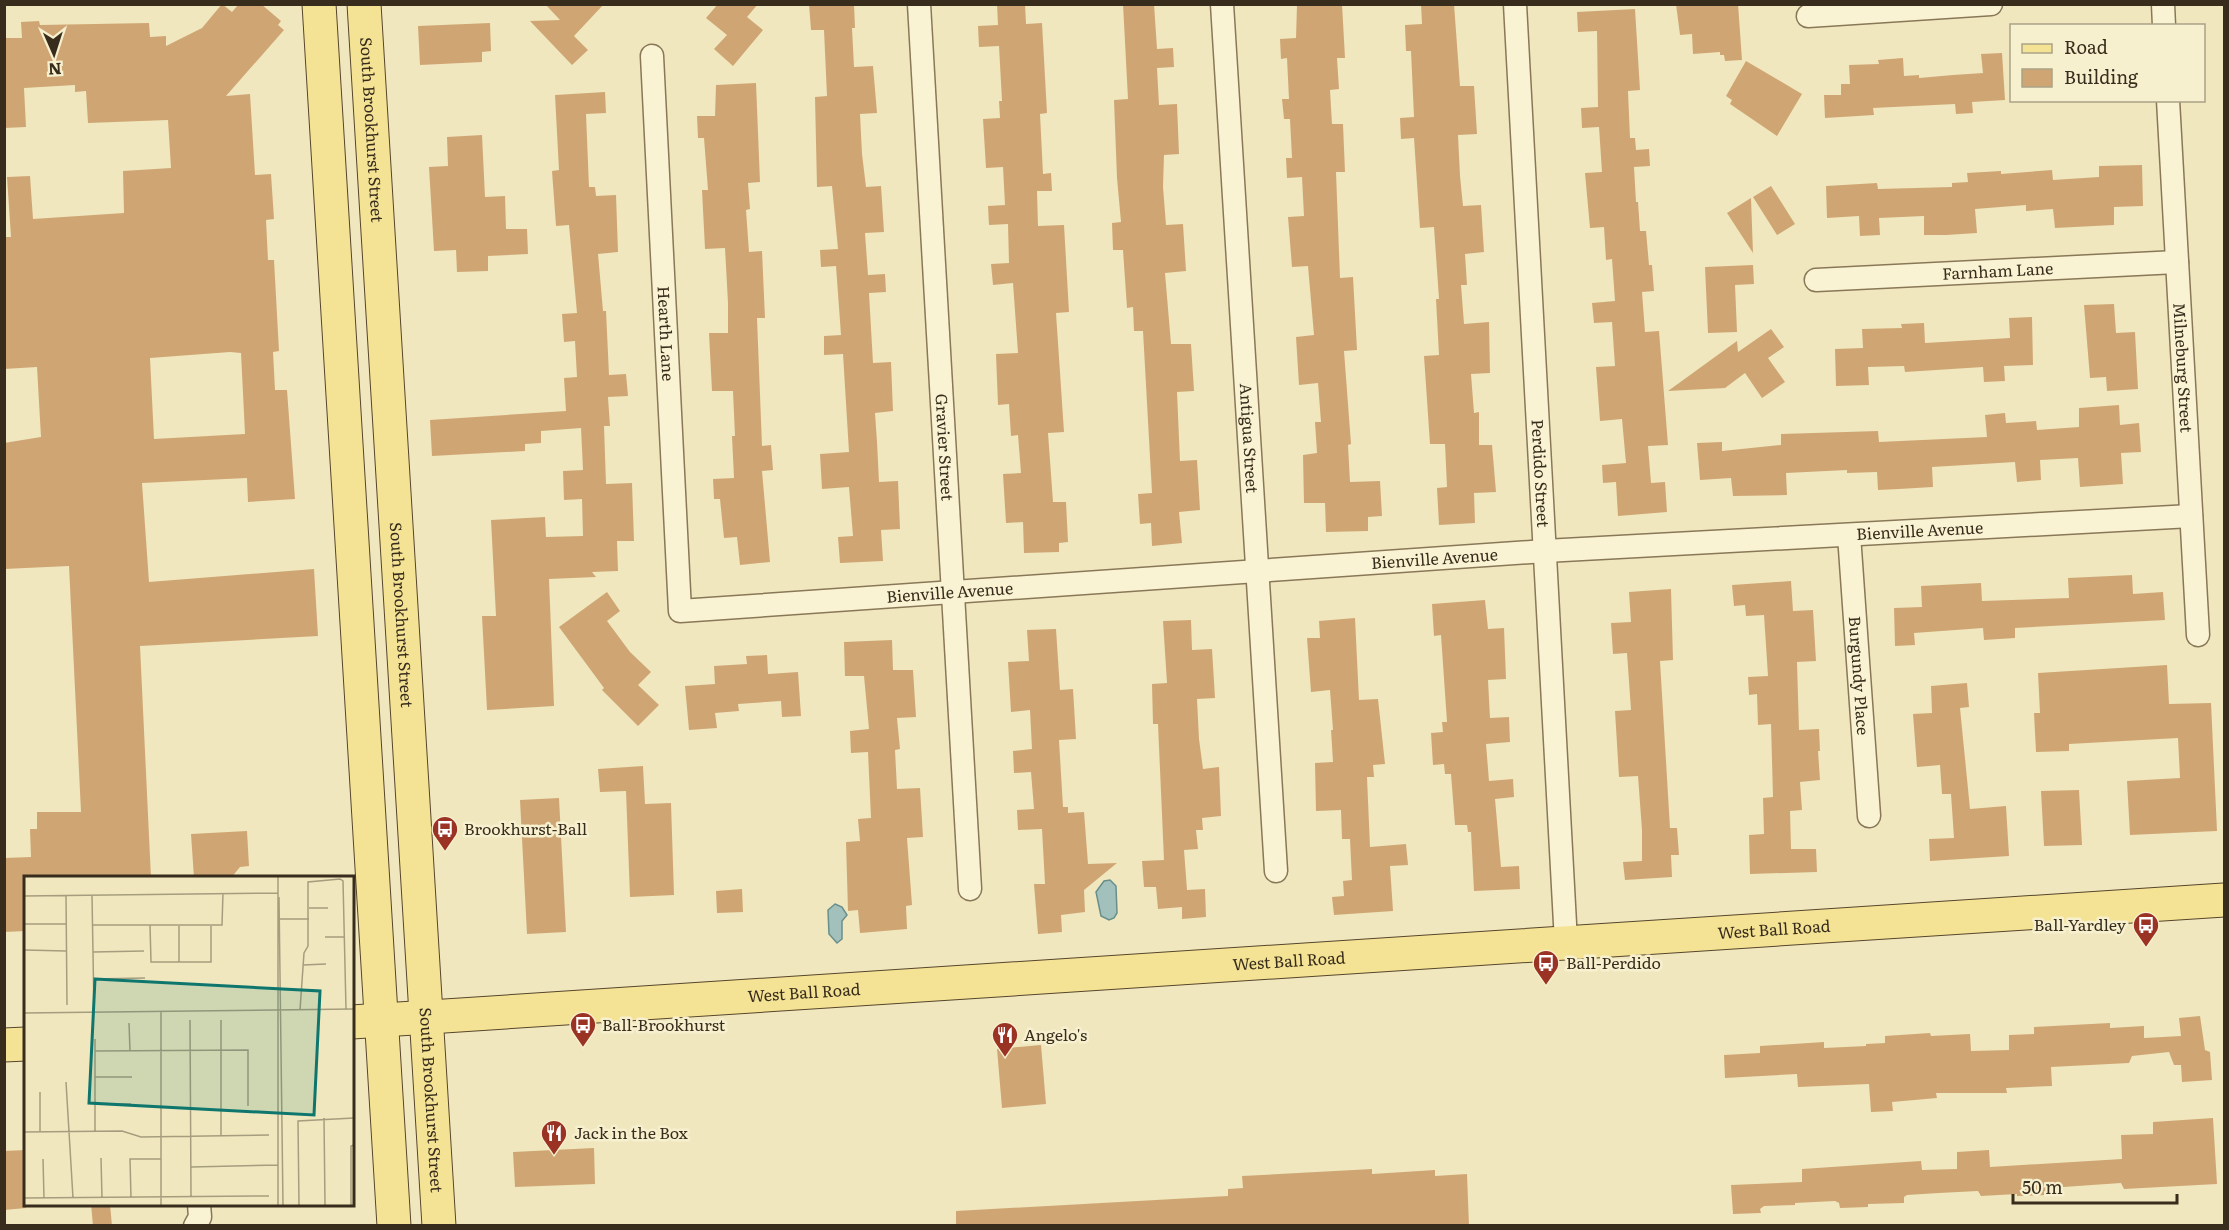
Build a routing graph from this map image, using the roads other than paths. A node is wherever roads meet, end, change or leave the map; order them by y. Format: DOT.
graph roads {
  1 [pos="319,4"];
  2 [pos="364,4"];
  3 [pos="919,4"];
  4 [pos="1222,4"];
  5 [pos="1515,4"];
  6 [pos="1991,4"];
  7 [pos="2163,4"];
  8 [pos="1808,16"];
  9 [pos="2164,24"];
  10 [pos="652,56"];
  11 [pos="2168,102"];
  12 [pos="328,141"];
  13 [pos="2177,261"];
  14 [pos="1816,280"];
  15 [pos="384,312"];
  16 [pos="2191,516"];
  17 [pos="1849,535"];
  18 [pos="1545,551"];
  19 [pos="1258,573"];
  20 [pos="953,593"];
  21 [pos="680,611"];
  22 [pos="2198,635"];
  23 [pos="1869,816"];
  24 [pos="1275,871"];
  25 [pos="970,889"];
  26 [pos="2224,900"];
  27 [pos="1566,942"];
  28 [pos="427,1017"];
  29 [pos="367,1021"];
  30 [pos="24,1044"];
  31 [pos="4,1045"];
  32 [pos="199,1206"];
  33 [pos="195,1226"];
  34 [pos="394,1226"];
  35 [pos="440,1226"];
  1 -- 12 [label="main road"];
  2 -- 15 [label="main road, South Brookhurst Street"];
  3 -- 20 [label="street, Gravier Street"];
  4 -- 19 [label="street, Antigua Street"];
  5 -- 18 [label="street, Perdido Street"];
  6 -- 8 [label="street"];
  7 -- 9 [label="street"];
  10 -- 21 [label="street, Hearth Lane"];
  11 -- 13 [label="street, Milneburg Street"];
  12 -- 15 [label="main road"];
  12 -- 29 [label="main road"];
  13 -- 14 [label="street, Farnham Lane"];
  13 -- 16 [label="street, Milneburg Street"];
  15 -- 28 [label="main road, South Brookhurst Street"];
  16 -- 17 [label="street, Bienville Avenue"];
  16 -- 22 [label="street, Milneburg Street"];
  17 -- 18 [label="street, Bienville Avenue"];
  17 -- 23 [label="street, Burgundy Place"];
  18 -- 19 [label="street, Bienville Avenue"];
  18 -- 27 [label="street, Perdido Street"];
  19 -- 20 [label="street, Bienville Avenue"];
  19 -- 24 [label="street, Antigua Street"];
  20 -- 21 [label="street, Bienville Avenue"];
  20 -- 25 [label="street, Gravier Street"];
  26 -- 27 [label="main road, West Ball Road"];
  27 -- 28 [label="main road, West Ball Road"];
  28 -- 29 [label="main road, West Ball Road"];
  28 -- 35 [label="main road, South Brookhurst Street"];
  29 -- 34 [label="main road"];
  30 -- 31 [label="main road"];
  32 -- 33 [label="street"];
}
